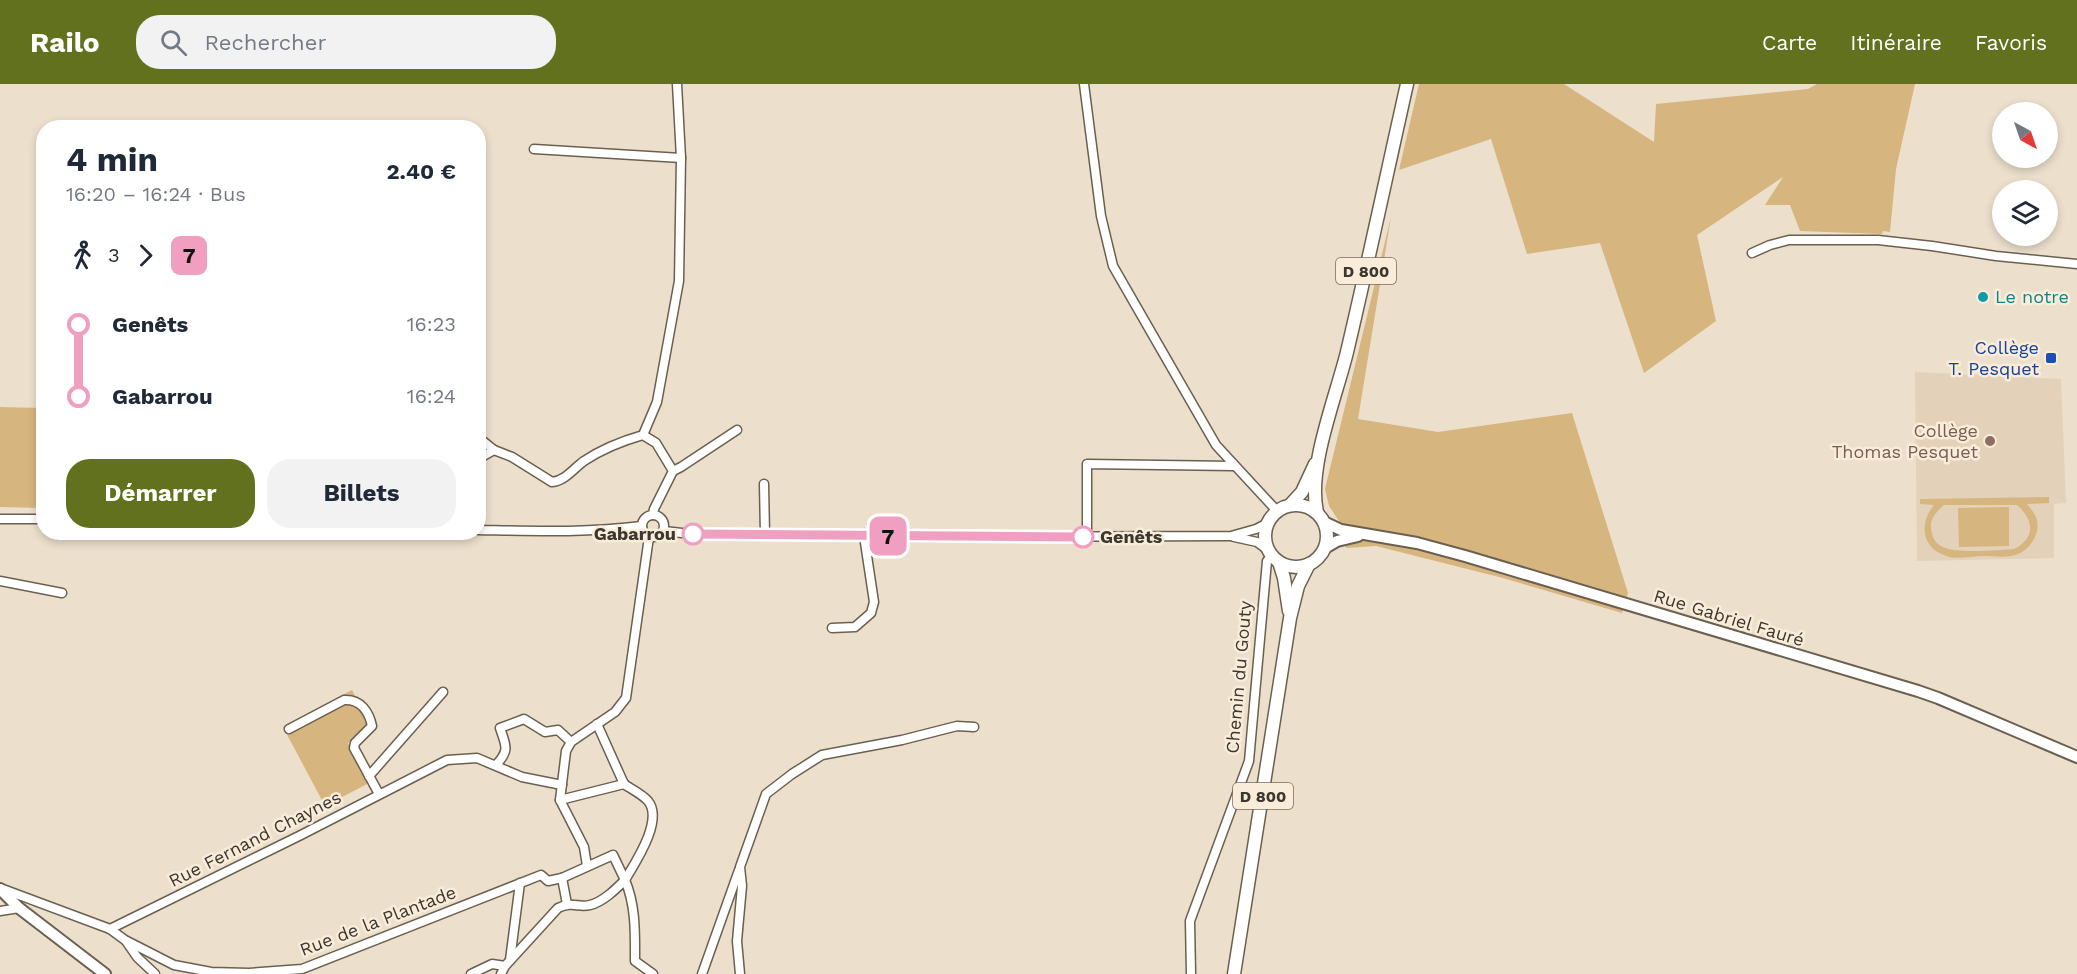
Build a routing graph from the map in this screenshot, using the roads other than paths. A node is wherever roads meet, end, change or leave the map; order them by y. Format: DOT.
graph roads {
  1 [pos="677,84"];
  2 [pos="1084,84"];
  3 [pos="1407,84"];
  4 [pos="534,148"];
  5 [pos="681,158"];
  6 [pos="1752,253"];
  7 [pos="2077,264"];
  8 [pos="737,430"];
  9 [pos="643,435"];
  10 [pos="486,443"];
  11 [pos="494,450"];
  12 [pos="486,454"];
  13 [pos="1318,458"];
  14 [pos="1233,466"];
  15 [pos="673,471"];
  16 [pos="764,484"];
  17 [pos="1290,505"];
  18 [pos="1277,511"];
  19 [pos="653,515"];
  20 [pos="1321,517"];
  21 [pos="0,519"];
  22 [pos="36,519"];
  23 [pos="1268,523"];
  24 [pos="642,526"];
  25 [pos="486,530"];
  26 [pos="664,531"];
  27 [pos="765,535"];
  28 [pos="1365,535"];
  29 [pos="864,536"];
  30 [pos="1231,536"];
  31 [pos="649,537"];
  32 [pos="1087,537"];
  33 [pos="1325,548"];
  34 [pos="1273,556"];
  35 [pos="1309,564"];
  36 [pos="0,581"];
  37 [pos="62,593"];
  38 [pos="1290,618"];
  39 [pos="832,628"];
  40 [pos="443,692"];
  41 [pos="597,724"];
  42 [pos="974,727"];
  43 [pos="289,729"];
  44 [pos="571,742"];
  45 [pos="2077,757"];
  46 [pos="496,765"];
  47 [pos="369,776"];
  48 [pos="624,784"];
  49 [pos="562,785"];
  50 [pos="378,794"];
  51 [pos="561,800"];
  52 [pos="587,866"];
  53 [pos="740,867"];
  54 [pos="562,878"];
  55 [pos="625,880"];
  56 [pos="520,883"];
  57 [pos="0,889"];
  58 [pos="567,904"];
  59 [pos="19,908"];
  60 [pos="0,911"];
  61 [pos="110,929"];
  62 [pos="124,940"];
  63 [pos="506,967"];
  64 [pos="105,974"];
  65 [pos="155,974"];
  66 [pos="471,974"];
  67 [pos="653,974"];
  68 [pos="702,974"];
  69 [pos="740,974"];
  70 [pos="1191,974"];
  71 [pos="1234,974"];
  1 -- 5 [label="street"];
  2 -- 14 [label="street"];
  3 -- 13 [label="main road, D 800"];
  4 -- 5 [label="street"];
  5 -- 9 [label="street"];
  6 -- 7 [label="street"];
  8 -- 15 [label="street"];
  9 -- 11 [label="street"];
  9 -- 15 [label="street"];
  10 -- 11 [label="street"];
  11 -- 12 [label="street"];
  13 -- 17 [label="main road, D 800"];
  13 -- 20 [label="main road, D 800"];
  14 -- 18 [label="street"];
  14 -- 32 [label="street"];
  15 -- 19 [label="street"];
  16 -- 27 [label="street"];
  17 -- 18 [label="main road"];
  17 -- 20 [label="main road"];
  18 -- 23 [label="main road"];
  19 -- 24 [label="street"];
  19 -- 26 [label="street"];
  20 -- 28 [label="street, Rue Gabriel Fauré"];
  20 -- 33 [label="main road"];
  21 -- 22 [label="street"];
  23 -- 30 [label="street"];
  23 -- 34 [label="main road"];
  24 -- 25 [label="street"];
  24 -- 31 [label="street"];
  26 -- 27 [label="street"];
  26 -- 31 [label="street"];
  27 -- 29 [label="street"];
  28 -- 33 [label="street, Rue Gabriel Fauré"];
  28 -- 45 [label="street, Rue Gabriel Fauré"];
  29 -- 32 [label="street"];
  29 -- 39 [label="street"];
  30 -- 32 [label="street"];
  30 -- 34 [label="street"];
  31 -- 41 [label="street"];
  33 -- 35 [label="main road"];
  34 -- 35 [label="main road"];
  34 -- 38 [label="main road, D 800"];
  34 -- 70 [label="street, Chemin du Gouty"];
  35 -- 38 [label="main road, D 800"];
  36 -- 37 [label="street"];
  38 -- 71 [label="main road, D 800"];
  40 -- 47 [label="street"];
  41 -- 44 [label="street"];
  41 -- 48 [label="street"];
  42 -- 53 [label="street"];
  43 -- 47 [label="street"];
  44 -- 46 [label="street"];
  44 -- 49 [label="street"];
  46 -- 49 [label="street, Rue Fernand Chaynes"];
  46 -- 50 [label="street, Rue Fernand Chaynes"];
  47 -- 50 [label="street"];
  48 -- 51 [label="street"];
  48 -- 55 [label="street"];
  49 -- 51 [label="street"];
  50 -- 61 [label="street, Rue Fernand Chaynes"];
  51 -- 52 [label="street"];
  52 -- 54 [label="street"];
  52 -- 55 [label="street"];
  53 -- 68 [label="street"];
  53 -- 69 [label="street"];
  54 -- 56 [label="street, Rue de la Plantade"];
  54 -- 58 [label="street"];
  55 -- 58 [label="street"];
  55 -- 67 [label="street"];
  56 -- 62 [label="street, Rue de la Plantade"];
  56 -- 63 [label="street"];
  57 -- 59 [label="street"];
  57 -- 61 [label="street"];
  58 -- 63 [label="street"];
  59 -- 60 [label="street"];
  59 -- 64 [label="street"];
  61 -- 62 [label="street, Rue de la Plantade"];
  62 -- 65 [label="street"];
  63 -- 66 [label="street"];
}
